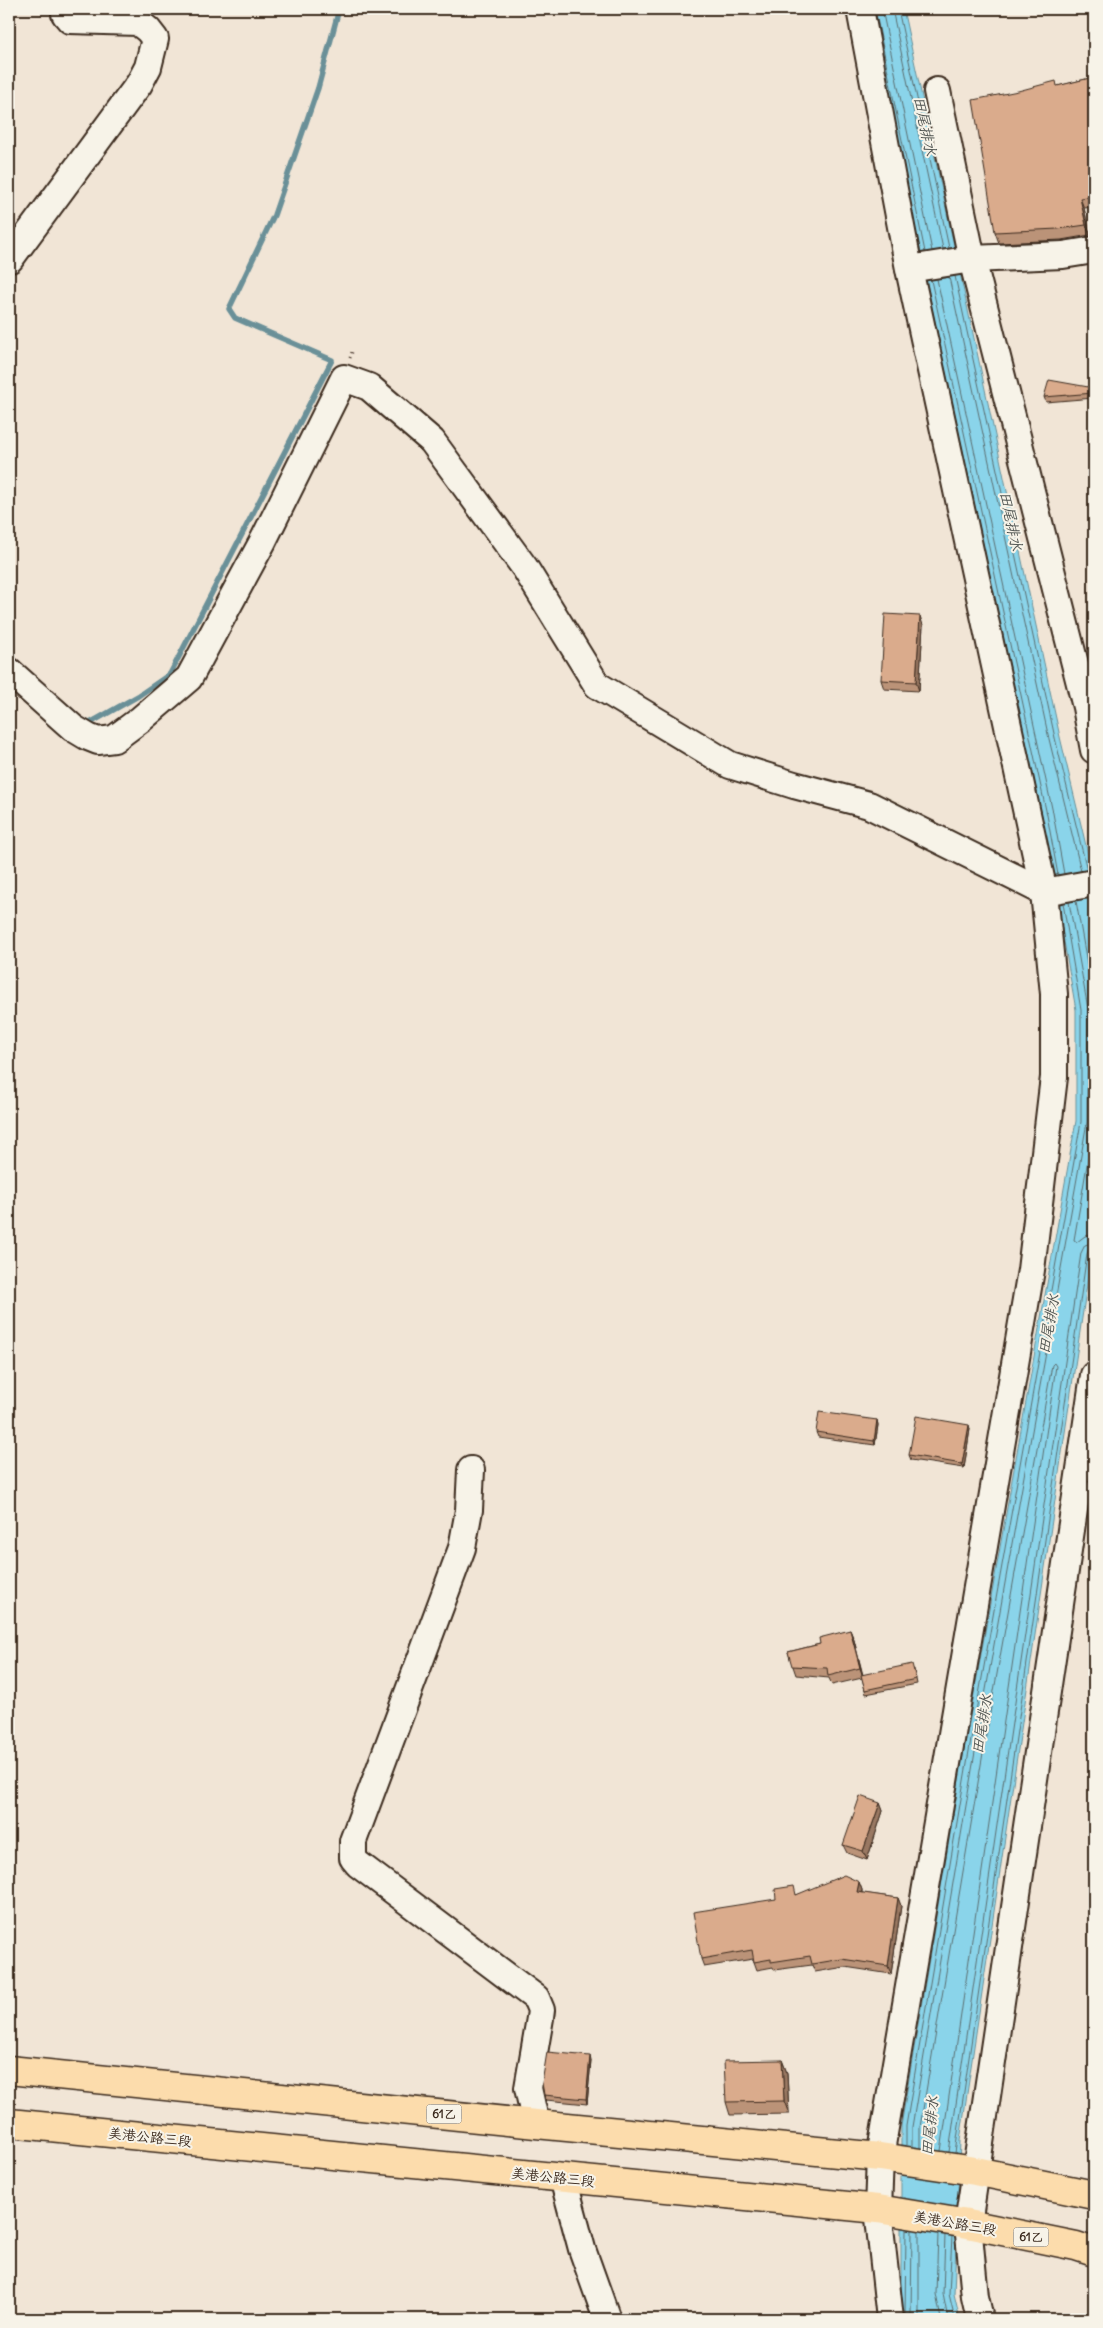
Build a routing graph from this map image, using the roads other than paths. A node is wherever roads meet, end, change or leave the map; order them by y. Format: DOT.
graph roads {
  1 [pos="65,9"];
  2 [pos="860,9"];
  3 [pos="937,92"];
  4 [pos="1094,250"];
  5 [pos="10,259"];
  6 [pos="972,259"];
  7 [pos="909,270"];
  8 [pos="9,671"];
  9 [pos="1094,750"];
  10 [pos="1094,883"];
  11 [pos="1044,892"];
  12 [pos="1094,1375"];
  13 [pos="471,1470"];
  14 [pos="9,2070"];
  15 [pos="9,2123"];
  16 [pos="536,2124"];
  17 [pos="880,2157"];
  18 [pos="975,2171"];
  19 [pos="563,2178"];
  20 [pos="1094,2195"];
  21 [pos="878,2209"];
  22 [pos="968,2224"];
  23 [pos="1094,2252"];
  24 [pos="607,2319"];
  25 [pos="890,2319"];
  26 [pos="980,2319"];
  1 -- 5 [label="street"];
  2 -- 7 [label="street"];
  3 -- 6 [label="street"];
  4 -- 6 [label="street"];
  6 -- 7 [label="street"];
  6 -- 9 [label="street"];
  7 -- 11 [label="street"];
  8 -- 11 [label="street"];
  10 -- 11 [label="street"];
  11 -- 17 [label="street"];
  12 -- 18 [label="street"];
  13 -- 16 [label="street"];
  14 -- 16 [label="main road, 61乙"];
  15 -- 19 [label="main road, 美港公路三段 / 61乙"];
  16 -- 17 [label="main road, 61乙"];
  17 -- 18 [label="main road, 61乙"];
  17 -- 21 [label="street"];
  18 -- 20 [label="main road, 61乙"];
  18 -- 22 [label="street"];
  19 -- 21 [label="main road, 美港公路三段 / 61乙"];
  19 -- 24 [label="street"];
  21 -- 22 [label="main road, 美港公路三段 / 61乙"];
  21 -- 25 [label="street"];
  22 -- 23 [label="main road, 美港公路三段 / 61乙"];
  22 -- 26 [label="street"];
}
